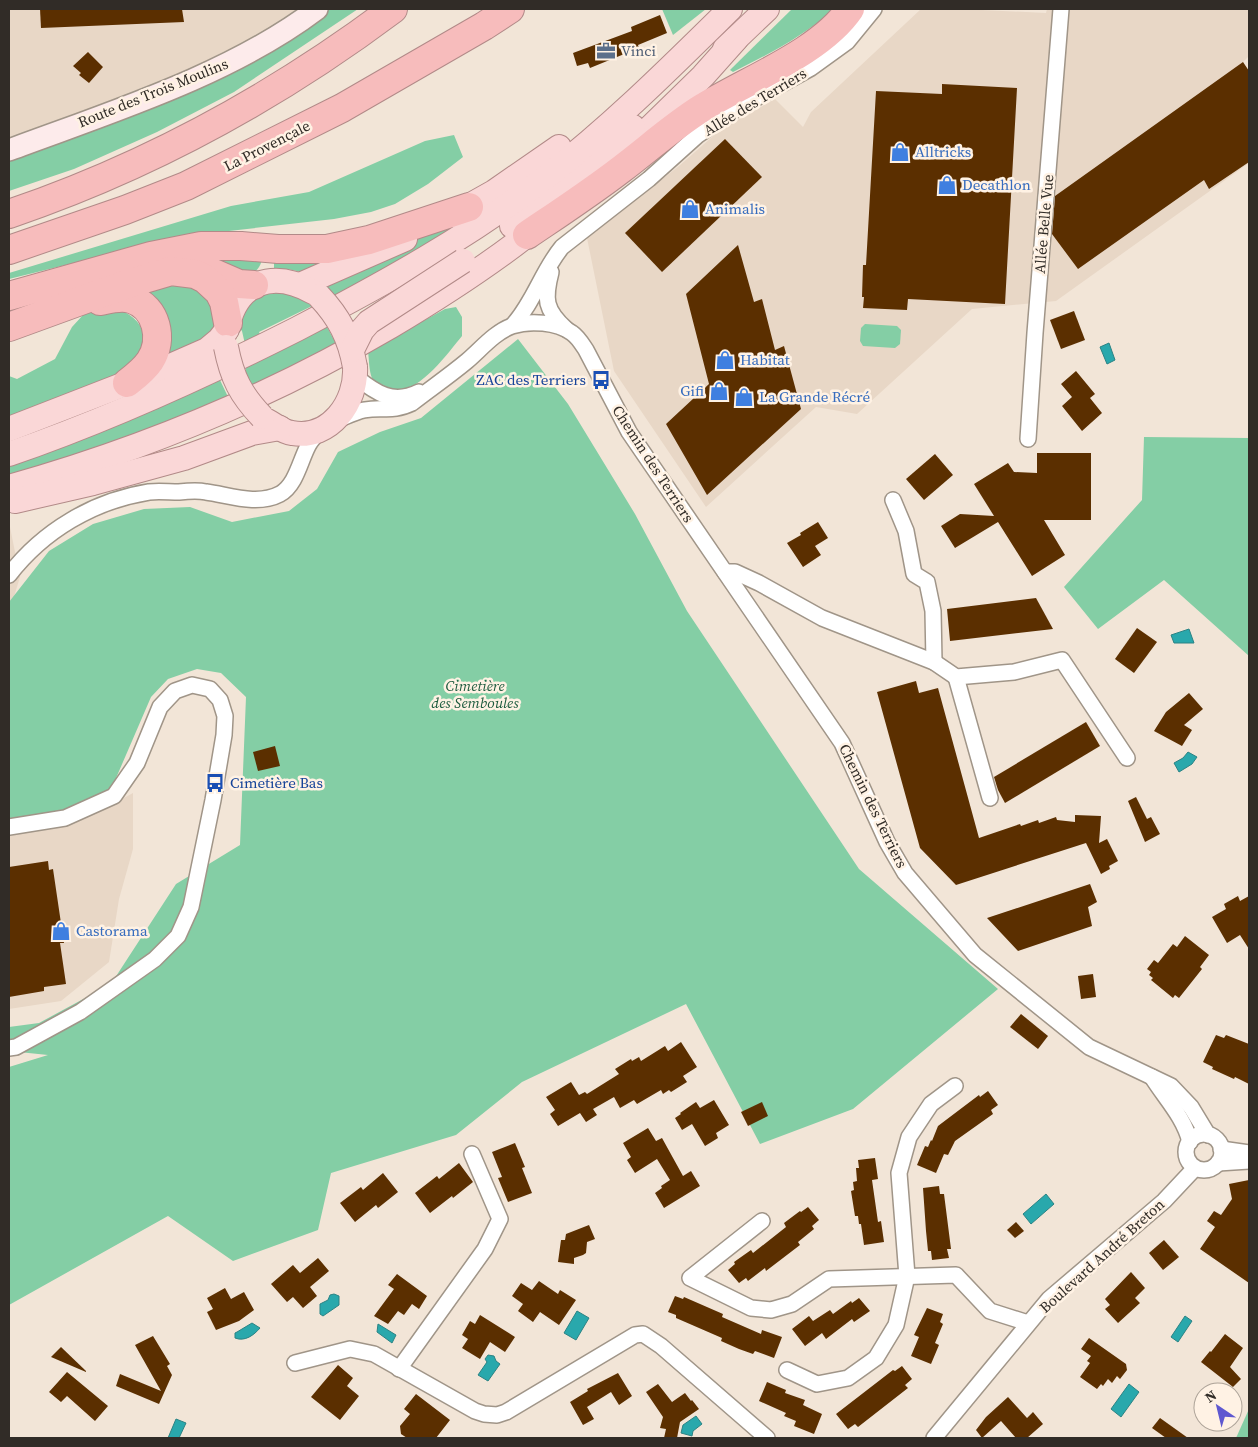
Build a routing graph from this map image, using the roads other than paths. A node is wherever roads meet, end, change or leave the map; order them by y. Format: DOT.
graph roads {
  1 [pos="317,9"];
  2 [pos="393,9"];
  3 [pos="510,9"];
  4 [pos="730,9"];
  5 [pos="767,9"];
  6 [pos="850,9"];
  7 [pos="874,9"];
  8 [pos="1061,9"];
  9 [pos="736,39"];
  10 [pos="681,57"];
  11 [pos="9,150"];
  12 [pos="469,207"];
  13 [pos="9,214"];
  14 [pos="527,236"];
  15 [pos="562,247"];
  16 [pos="9,250"];
  17 [pos="102,271"];
  18 [pos="254,285"];
  19 [pos="310,291"];
  20 [pos="9,296"];
  21 [pos="550,311"];
  22 [pos="40,316"];
  23 [pos="529,323"];
  24 [pos="513,325"];
  25 [pos="9,326"];
  26 [pos="566,329"];
  27 [pos="227,334"];
  28 [pos="354,364"];
  29 [pos="128,383"];
  30 [pos="438,383"];
  31 [pos="277,426"];
  32 [pos="327,426"];
  33 [pos="9,429"];
  34 [pos="1028,439"];
  35 [pos="9,454"];
  36 [pos="296,471"];
  37 [pos="9,487"];
  38 [pos="893,500"];
  39 [pos="9,502"];
  40 [pos="725,572"];
  41 [pos="9,575"];
  42 [pos="934,662"];
  43 [pos="956,677"];
  44 [pos="1127,758"];
  45 [pos="990,798"];
  46 [pos="9,827"];
  47 [pos="9,1048"];
  48 [pos="1151,1076"];
  49 [pos="955,1086"];
  50 [pos="1208,1135"];
  51 [pos="1190,1142"];
  52 [pos="1249,1153"];
  53 [pos="472,1154"];
  54 [pos="1220,1156"];
  55 [pos="1249,1161"];
  56 [pos="1195,1168"];
  57 [pos="762,1221"];
  58 [pos="907,1276"];
  59 [pos="1028,1323"];
  60 [pos="295,1363"];
  61 [pos="399,1369"];
  62 [pos="787,1370"];
  63 [pos="767,1438"];
  64 [pos="934,1438"];
  1 -- 11 [label="street, Route des Trois Moulins"];
  2 -- 13 [label="highway"];
  3 -- 16 [label="highway, La Provençale"];
  4 -- 10 [label="main road"];
  5 -- 9 [label="main road"];
  6 -- 14 [label="highway"];
  7 -- 15 [label="street, Allée des Terriers"];
  8 -- 34 [label="street, Allée Belle Vue"];
  9 -- 14 [label="main road"];
  9 -- 28 [label="main road, bridge"];
  10 -- 12 [label="main road"];
  10 -- 35 [label="main road"];
  12 -- 17 [label="highway"];
  12 -- 19 [label="main road"];
  14 -- 37 [label="main road"];
  15 -- 21 [label="street, Allée des Terriers"];
  15 -- 24 [label="street, Allée des Terriers"];
  17 -- 18 [label="highway"];
  17 -- 20 [label="highway"];
  18 -- 19 [label="main road"];
  18 -- 27 [label="main road"];
  19 -- 28 [label="main road, bridge"];
  21 -- 23 [label="street"];
  21 -- 26 [label="street"];
  22 -- 25 [label="highway"];
  22 -- 27 [label="highway"];
  22 -- 29 [label="highway"];
  23 -- 24 [label="street"];
  23 -- 26 [label="street"];
  24 -- 30 [label="street"];
  26 -- 40 [label="street, Chemin des Terriers"];
  27 -- 29 [label="main road"];
  27 -- 31 [label="main road, bridge"];
  28 -- 30 [label="street"];
  28 -- 32 [label="main road"];
  29 -- 33 [label="main road"];
  30 -- 32 [label="street"];
  31 -- 32 [label="main road"];
  31 -- 36 [label="street"];
  31 -- 39 [label="main road"];
  32 -- 36 [label="street"];
  36 -- 41 [label="street"];
  38 -- 42 [label="street"];
  40 -- 42 [label="street"];
  40 -- 48 [label="street, Chemin des Terriers"];
  42 -- 43 [label="street"];
  43 -- 44 [label="street"];
  43 -- 45 [label="street"];
  46 -- 47 [label="street"];
  48 -- 50 [label="street, Chemin des Terriers"];
  48 -- 51 [label="street"];
  49 -- 58 [label="street"];
  50 -- 51 [label="street"];
  50 -- 54 [label="street"];
  51 -- 56 [label="street"];
  52 -- 54 [label="street"];
  53 -- 61 [label="street"];
  54 -- 55 [label="street"];
  54 -- 56 [label="street"];
  56 -- 59 [label="street, Boulevard André Breton"];
  57 -- 58 [label="street"];
  58 -- 59 [label="street"];
  58 -- 62 [label="street"];
  59 -- 64 [label="street, Boulevard André Breton"];
  60 -- 61 [label="street"];
  61 -- 63 [label="street"];
}
